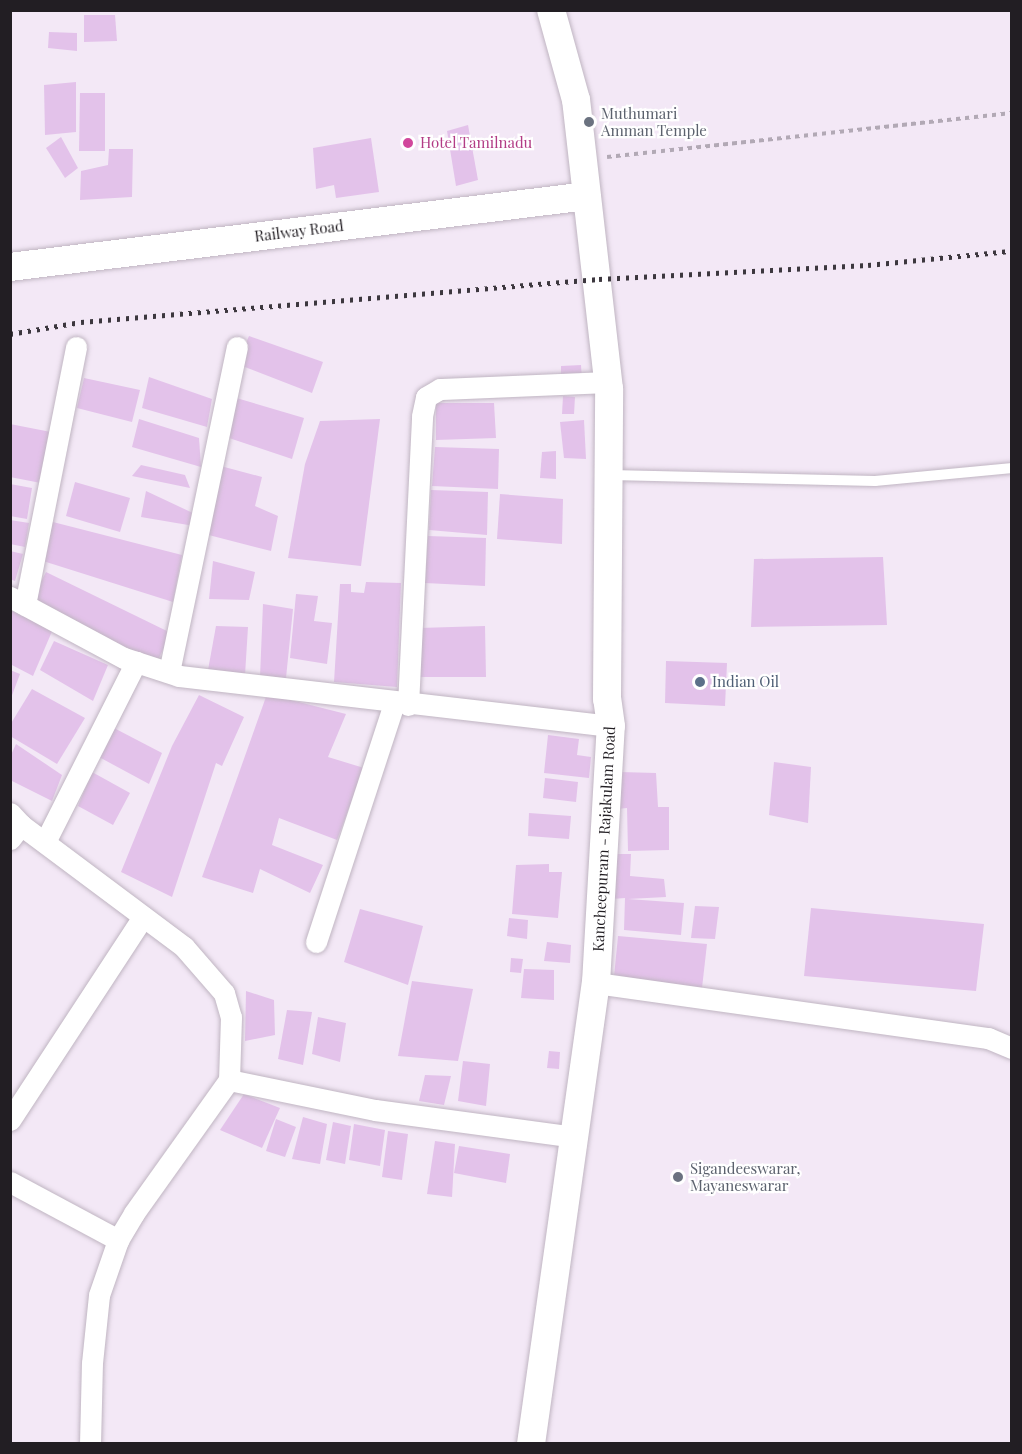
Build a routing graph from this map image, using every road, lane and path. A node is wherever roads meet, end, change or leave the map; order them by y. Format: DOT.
graph roads {
  1 [pos="551,10"];
  2 [pos="1011,113"];
  3 [pos="582,159"];
  4 [pos="587,196"];
  5 [pos="10,267"];
  6 [pos="76,347"];
  7 [pos="237,347"];
  8 [pos="609,382"];
  9 [pos="1011,468"];
  10 [pos="609,475"];
  11 [pos="18,601"];
  12 [pos="136,662"];
  13 [pos="169,672"];
  14 [pos="401,704"];
  15 [pos="611,726"];
  16 [pos="14,826"];
  17 [pos="45,842"];
  18 [pos="143,917"];
  19 [pos="316,942"];
  20 [pos="596,983"];
  21 [pos="1011,1048"];
  22 [pos="229,1080"];
  23 [pos="10,1120"];
  24 [pos="574,1137"];
  25 [pos="10,1182"];
  26 [pos="118,1240"];
  27 [pos="90,1443"];
  28 [pos="531,1443"];
  1 -- 3 [label="main road, Kancheepuram - Rajakulam Road"];
  2 -- 3 [label="path"];
  3 -- 4 [label="main road, Kancheepuram - Rajakulam Road"];
  4 -- 5 [label="main road, Railway Road"];
  4 -- 8 [label="main road, Kancheepuram - Rajakulam Road"];
  6 -- 11 [label="street"];
  7 -- 13 [label="street"];
  8 -- 10 [label="main road, Kancheepuram - Rajakulam Road"];
  8 -- 14 [label="street"];
  9 -- 10 [label="lane"];
  10 -- 15 [label="main road, Kancheepuram - Rajakulam Road"];
  11 -- 12 [label="street"];
  12 -- 13 [label="street"];
  12 -- 17 [label="street"];
  13 -- 14 [label="street"];
  14 -- 15 [label="street"];
  14 -- 19 [label="street"];
  15 -- 20 [label="main road, Kancheepuram - Rajakulam Road"];
  16 -- 17 [label="street"];
  17 -- 18 [label="street"];
  18 -- 22 [label="street"];
  18 -- 23 [label="street"];
  20 -- 21 [label="street"];
  20 -- 24 [label="main road, Kancheepuram - Rajakulam Road"];
  22 -- 24 [label="street"];
  22 -- 26 [label="street"];
  24 -- 28 [label="main road, Kancheepuram - Rajakulam Road"];
  25 -- 26 [label="street"];
  26 -- 27 [label="street"];
}
